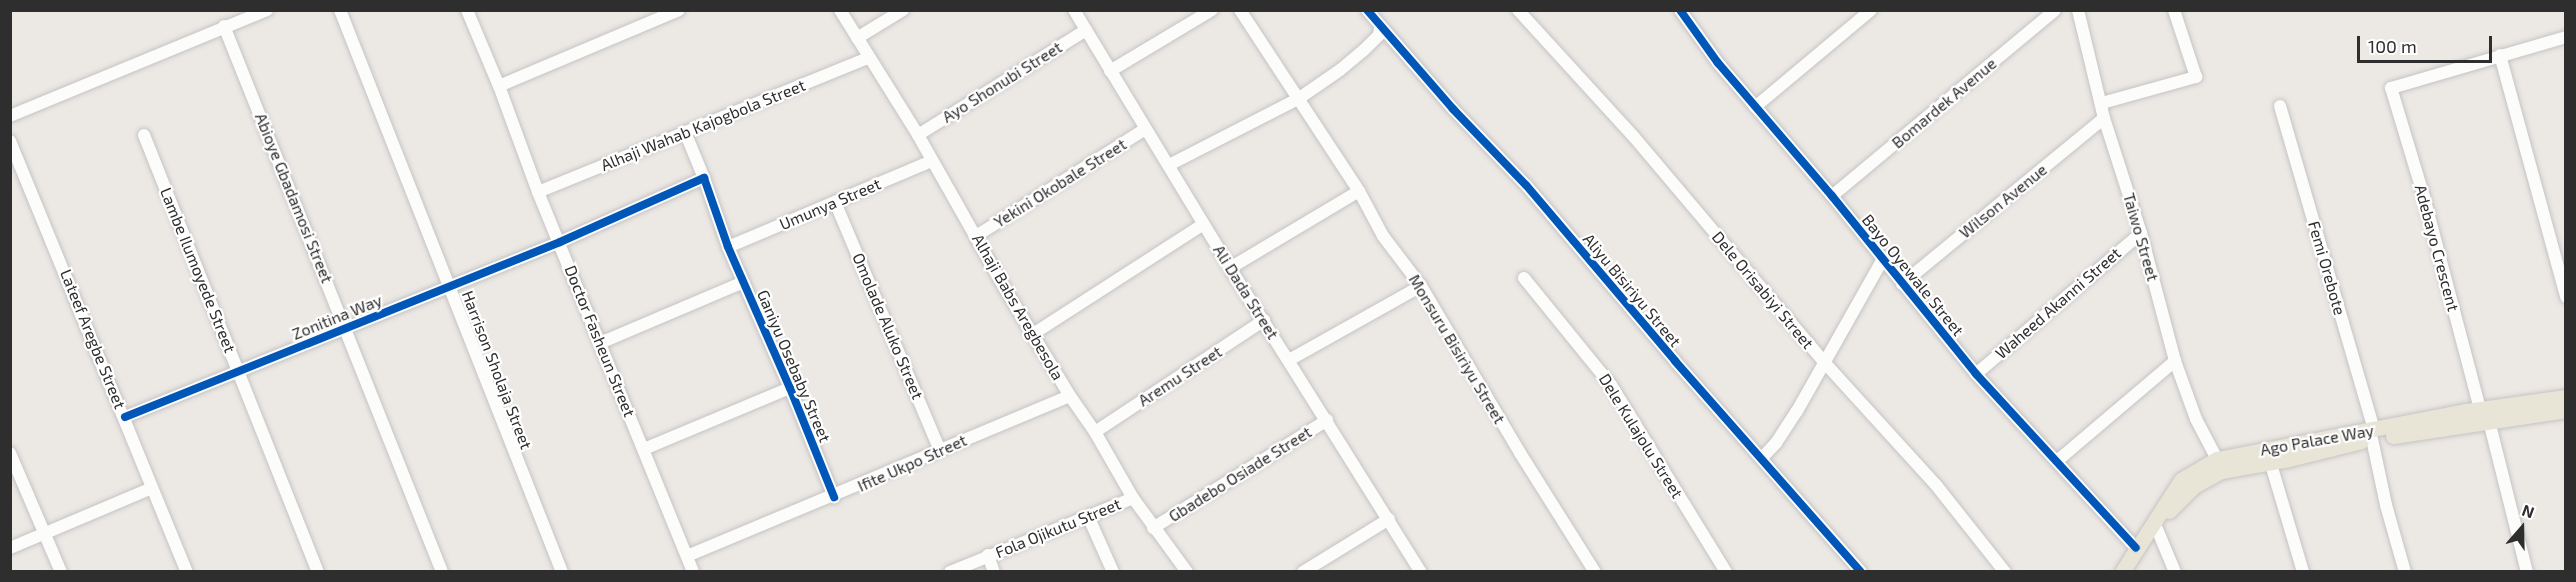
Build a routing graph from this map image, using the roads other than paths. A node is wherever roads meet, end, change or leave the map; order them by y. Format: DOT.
graph roads {
  1 [pos="267,10"];
  2 [pos="340,10"];
  3 [pos="467,10"];
  4 [pos="679,10"];
  5 [pos="840,10"];
  6 [pos="903,10"];
  7 [pos="1074,10"];
  8 [pos="1212,10"];
  9 [pos="1240,10"];
  10 [pos="1367,10"];
  11 [pos="1518,10"];
  12 [pos="1871,10"];
  13 [pos="2055,10"];
  14 [pos="2078,10"];
  15 [pos="2174,10"];
  16 [pos="1685,12"];
  17 [pos="224,26"];
  18 [pos="1380,28"];
  19 [pos="1086,30"];
  20 [pos="2565,37"];
  21 [pos="857,38"];
  22 [pos="2500,55"];
  23 [pos="868,58"];
  24 [pos="1110,71"];
  25 [pos="499,86"];
  26 [pos="1298,99"];
  27 [pos="2102,103"];
  28 [pos="2280,106"];
  29 [pos="1755,108"];
  30 [pos="10,116"];
  31 [pos="2104,117"];
  32 [pos="1144,129"];
  33 [pos="685,132"];
  34 [pos="144,135"];
  35 [pos="918,135"];
  36 [pos="10,141"];
  37 [pos="932,161"];
  38 [pos="1168,165"];
  39 [pos="704,178"];
  40 [pos="1359,191"];
  41 [pos="538,192"];
  42 [pos="1832,196"];
  43 [pos="835,202"];
  44 [pos="1204,224"];
  45 [pos="2140,233"];
  46 [pos="976,236"];
  47 [pos="560,242"];
  48 [pos="728,246"];
  49 [pos="1882,261"];
  50 [pos="1230,268"];
  51 [pos="1524,278"];
  52 [pos="744,282"];
  53 [pos="1902,284"];
  54 [pos="449,286"];
  55 [pos="1421,286"];
  56 [pos="2565,297"];
  57 [pos="1264,320"];
  58 [pos="346,328"];
  59 [pos="1033,334"];
  60 [pos="600,343"];
  61 [pos="1289,360"];
  62 [pos="2175,361"];
  63 [pos="1824,363"];
  64 [pos="238,370"];
  65 [pos="1976,374"];
  66 [pos="790,388"];
  67 [pos="1070,396"];
  68 [pos="2565,397"];
  69 [pos="2565,410"];
  70 [pos="2485,412"];
  71 [pos="125,417"];
  72 [pos="1327,420"];
  73 [pos="1095,432"];
  74 [pos="2373,435"];
  75 [pos="644,449"];
  76 [pos="940,450"];
  77 [pos="10,453"];
  78 [pos="1762,458"];
  79 [pos="2217,459"];
  80 [pos="2057,461"];
  81 [pos="2270,461"];
  82 [pos="152,488"];
  83 [pos="834,497"];
  84 [pos="1133,498"];
  85 [pos="1088,516"];
  86 [pos="1389,519"];
  87 [pos="1153,528"];
  88 [pos="2157,530"];
  89 [pos="44,534"];
  90 [pos="10,548"];
  91 [pos="2136,548"];
  92 [pos="988,555"];
  93 [pos="687,556"];
  94 [pos="61,572"];
  95 [pos="187,572"];
  96 [pos="318,572"];
  97 [pos="441,572"];
  98 [pos="562,572"];
  99 [pos="693,572"];
  100 [pos="950,572"];
  101 [pos="994,572"];
  102 [pos="1113,572"];
  103 [pos="1187,572"];
  104 [pos="1303,572"];
  105 [pos="1421,572"];
  106 [pos="1596,572"];
  107 [pos="1726,572"];
  108 [pos="1862,572"];
  109 [pos="2005,572"];
  110 [pos="2122,572"];
  111 [pos="2130,572"];
  112 [pos="2175,572"];
  113 [pos="2303,572"];
  114 [pos="2405,572"];
  115 [pos="2528,572"];
  1 -- 17 [label="street"];
  2 -- 54 [label="street, Harrison Sholaja Street"];
  3 -- 25 [label="street, Doctor Fasheun Street"];
  4 -- 25 [label="street"];
  5 -- 21 [label="street, Alhaji Babs Aregbesola"];
  6 -- 21 [label="street"];
  7 -- 19 [label="street, Ali Dada Street"];
  8 -- 24 [label="street"];
  9 -- 26 [label="street, Monsuru Bisiriyu Street"];
  10 -- 18 [label="street, Aliyu Bisiriyu Street"];
  11 -- 63 [label="street, Dele Orisabiyi Street"];
  12 -- 29 [label="street"];
  13 -- 42 [label="street, Bomardek Avenue"];
  14 -- 27 [label="street, Taiwo Street"];
  15 -- 27 [label="street"];
  16 -- 29 [label="street, Bayo Oyewale Street"];
  17 -- 30 [label="street"];
  17 -- 58 [label="street, Abioye Gbadamosi Street"];
  18 -- 26 [label="street"];
  18 -- 78 [label="street, Aliyu Bisiriyu Street"];
  19 -- 24 [label="street, Ali Dada Street"];
  19 -- 35 [label="street, Ayo Shonubi Street"];
  20 -- 22 [label="street"];
  21 -- 23 [label="street, Alhaji Babs Aregbesola"];
  22 -- 56 [label="street"];
  22 -- 70 [label="street, Adebayo Crescent"];
  23 -- 33 [label="street, Alhaji Wahab Kajogbola Street"];
  23 -- 35 [label="street, Alhaji Babs Aregbesola"];
  24 -- 32 [label="street, Ali Dada Street"];
  25 -- 41 [label="street, Doctor Fasheun Street"];
  26 -- 38 [label="street"];
  26 -- 40 [label="street, Monsuru Bisiriyu Street"];
  27 -- 31 [label="street, Taiwo Street"];
  28 -- 74 [label="street, Femi Orebote"];
  29 -- 42 [label="street, Bayo Oyewale Street"];
  31 -- 45 [label="street, Taiwo Street"];
  31 -- 53 [label="street, Wilson Avenue"];
  32 -- 38 [label="street, Ali Dada Street"];
  32 -- 46 [label="street, Yekini Okobale Street"];
  33 -- 39 [label="street, Ganiyu Osebaby Street"];
  33 -- 41 [label="street, Alhaji Wahab Kajogbola Street"];
  34 -- 64 [label="street, Lambe Ilumoyede Street"];
  35 -- 37 [label="street, Alhaji Babs Aregbesola"];
  36 -- 71 [label="street, Lateef Aregbe Street"];
  37 -- 43 [label="street, Umunya Street"];
  37 -- 46 [label="street, Alhaji Babs Aregbesola"];
  38 -- 44 [label="street, Ali Dada Street"];
  39 -- 47 [label="street, Zonitina Way"];
  39 -- 48 [label="street, Ganiyu Osebaby Street"];
  40 -- 50 [label="street"];
  40 -- 55 [label="street, Monsuru Bisiriyu Street"];
  41 -- 47 [label="street, Doctor Fasheun Street"];
  42 -- 49 [label="street, Bayo Oyewale Street"];
  43 -- 48 [label="street, Umunya Street"];
  43 -- 76 [label="street, Omolade Aluko Street"];
  44 -- 50 [label="street, Ali Dada Street"];
  44 -- 59 [label="street"];
  45 -- 62 [label="street, Taiwo Street"];
  45 -- 65 [label="street, Waheed Akanni Street"];
  46 -- 59 [label="street, Alhaji Babs Aregbesola"];
  47 -- 54 [label="street, Zonitina Way"];
  47 -- 60 [label="street, Doctor Fasheun Street"];
  48 -- 52 [label="street, Ganiyu Osebaby Street"];
  49 -- 53 [label="street, Bayo Oyewale Street"];
  49 -- 63 [label="street"];
  50 -- 57 [label="street, Ali Dada Street"];
  51 -- 107 [label="street, Dele Kulajolu Street"];
  52 -- 60 [label="street"];
  52 -- 66 [label="street, Ganiyu Osebaby Street"];
  53 -- 65 [label="street, Bayo Oyewale Street"];
  54 -- 58 [label="street, Zonitina Way"];
  54 -- 98 [label="street, Harrison Sholaja Street"];
  55 -- 61 [label="street"];
  55 -- 106 [label="street, Monsuru Bisiriyu Street"];
  57 -- 61 [label="street, Ali Dada Street"];
  57 -- 73 [label="street, Aremu Street"];
  58 -- 64 [label="street, Zonitina Way"];
  58 -- 97 [label="street, Abioye Gbadamosi Street"];
  59 -- 67 [label="street, Alhaji Babs Aregbesola"];
  60 -- 75 [label="street, Doctor Fasheun Street"];
  61 -- 72 [label="street, Ali Dada Street"];
  62 -- 79 [label="street, Taiwo Street"];
  62 -- 80 [label="street"];
  63 -- 78 [label="street"];
  63 -- 109 [label="street, Dele Orisabiyi Street"];
  64 -- 71 [label="street, Zonitina Way"];
  64 -- 96 [label="street, Lambe Ilumoyede Street"];
  65 -- 80 [label="street, Bayo Oyewale Street"];
  66 -- 75 [label="street"];
  66 -- 83 [label="street, Ganiyu Osebaby Street"];
  67 -- 73 [label="street, Alhaji Babs Aregbesola"];
  67 -- 76 [label="street, Ifite Ukpo Street"];
  68 -- 70 [label="main road, Ago Palace Way"];
  69 -- 70 [label="main road, Ago Palace Way"];
  70 -- 74 [label="main road, Ago Palace Way"];
  70 -- 115 [label="street, Adebayo Crescent"];
  71 -- 82 [label="street, Lateef Aregbe Street"];
  72 -- 86 [label="street, Ali Dada Street"];
  72 -- 87 [label="street, Gbadebo Osiade Street"];
  73 -- 84 [label="street, Alhaji Babs Aregbesola"];
  74 -- 79 [label="main road, Ago Palace Way"];
  74 -- 81 [label="main road, Ago Palace Way"];
  74 -- 114 [label="street, Femi Orebote"];
  75 -- 93 [label="street, Doctor Fasheun Street"];
  76 -- 83 [label="street, Ifite Ukpo Street"];
  77 -- 89 [label="street"];
  78 -- 108 [label="street, Aliyu Bisiriyu Street"];
  79 -- 91 [label="main road, Ago Palace Way"];
  80 -- 91 [label="street, Bayo Oyewale Street"];
  81 -- 88 [label="main road, Ago Palace Way"];
  81 -- 113 [label="street"];
  82 -- 89 [label="street"];
  82 -- 95 [label="street, Lateef Aregbe Street"];
  83 -- 93 [label="street, Ifite Ukpo Street"];
  84 -- 85 [label="street, Fola Ojikutu Street"];
  84 -- 87 [label="street, Alhaji Babs Aregbesola"];
  85 -- 92 [label="street, Fola Ojikutu Street"];
  85 -- 102 [label="street"];
  86 -- 104 [label="street"];
  86 -- 105 [label="street, Ali Dada Street"];
  87 -- 103 [label="street, Alhaji Babs Aregbesola"];
  88 -- 111 [label="main road, Ago Palace Way"];
  88 -- 112 [label="street"];
  89 -- 90 [label="street"];
  89 -- 94 [label="street"];
  91 -- 110 [label="main road, Ago Palace Way"];
  92 -- 100 [label="street, Fola Ojikutu Street"];
  92 -- 101 [label="street"];
  93 -- 99 [label="street, Doctor Fasheun Street"];
}
